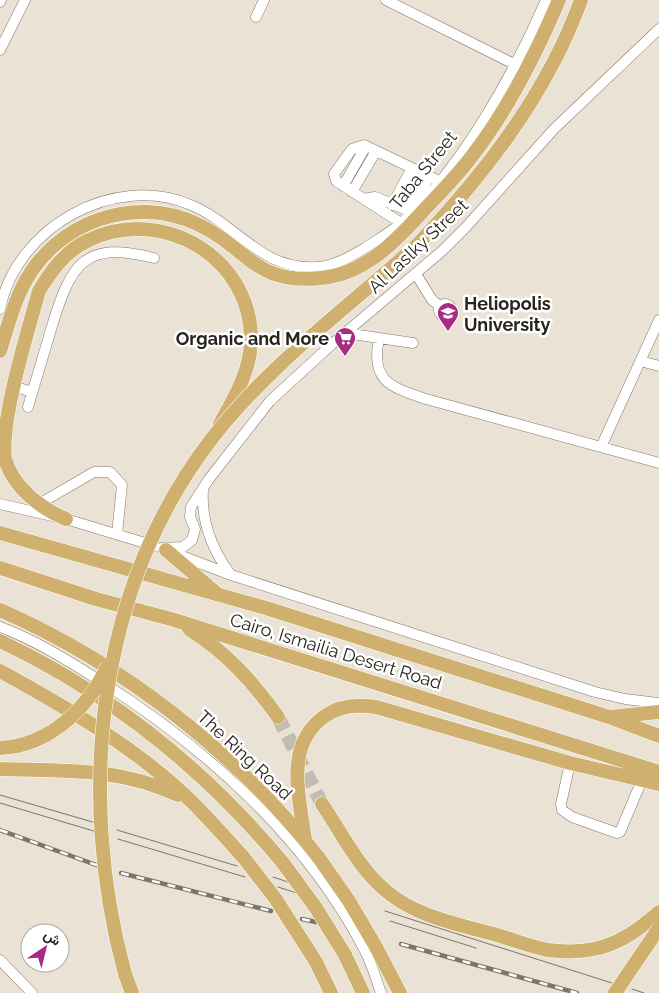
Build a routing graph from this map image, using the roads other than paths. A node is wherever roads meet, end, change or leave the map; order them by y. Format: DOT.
graph roads {
  1 [pos="25,0"];
  2 [pos="264,0"];
  3 [pos="386,0"];
  4 [pos="546,0"];
  5 [pos="559,0"];
  6 [pos="581,0"];
  7 [pos="256,17"];
  8 [pos="659,30"];
  9 [pos="0,50"];
  10 [pos="516,65"];
  11 [pos="376,150"];
  12 [pos="468,153"];
  13 [pos="412,168"];
  14 [pos="435,179"];
  15 [pos="352,192"];
  16 [pos="364,199"];
  17 [pos="392,204"];
  18 [pos="401,223"];
  19 [pos="154,258"];
  20 [pos="416,274"];
  21 [pos="440,306"];
  22 [pos="0,309"];
  23 [pos="659,320"];
  24 [pos="345,333"];
  25 [pos="379,338"];
  26 [pos="414,343"];
  27 [pos="0,352"];
  28 [pos="640,361"];
  29 [pos="659,366"];
  30 [pos="13,386"];
  31 [pos="32,392"];
  32 [pos="28,408"];
  33 [pos="214,436"];
  34 [pos="602,447"];
  35 [pos="659,463"];
  36 [pos="203,489"];
  37 [pos="0,504"];
  38 [pos="39,504"];
  39 [pos="66,519"];
  40 [pos="0,533"];
  41 [pos="117,534"];
  42 [pos="164,549"];
  43 [pos="0,568"];
  44 [pos="231,575"];
  45 [pos="218,594"];
  46 [pos="0,610"];
  47 [pos="171,619"];
  48 [pos="0,627"];
  49 [pos="0,641"];
  50 [pos="114,653"];
  51 [pos="0,671"];
  52 [pos="659,703"];
  53 [pos="659,712"];
  54 [pos="278,717"];
  55 [pos="609,717"];
  56 [pos="659,736"];
  57 [pos="0,748"];
  58 [pos="570,763"];
  59 [pos="0,769"];
  60 [pos="659,772"];
  61 [pos="642,780"];
  62 [pos="659,784"];
  63 [pos="192,802"];
  64 [pos="322,804"];
  65 [pos="305,840"];
  66 [pos="659,912"];
  67 [pos="659,928"];
  68 [pos="0,960"];
  69 [pos="32,993"];
  70 [pos="132,993"];
  71 [pos="331,993"];
  72 [pos="363,993"];
  73 [pos="381,993"];
  74 [pos="400,993"];
  75 [pos="616,993"];
  1 -- 9 [label="street"];
  2 -- 7 [label="street"];
  3 -- 10 [label="street"];
  4 -- 10 [label="street, Taba Street"];
  5 -- 12 [label="highway"];
  6 -- 33 [label="highway, bridge"];
  8 -- 20 [label="street, Al Laslky Street"];
  10 -- 12 [label="street, Taba Street"];
  11 -- 13 [label="street"];
  11 -- 15 [label="street"];
  11 -- 15 [label="street"];
  12 -- 14 [label="street, Taba Street"];
  12 -- 27 [label="highway"];
  13 -- 14 [label="street"];
  13 -- 17 [label="street"];
  14 -- 17 [label="street"];
  14 -- 18 [label="street, Taba Street"];
  15 -- 16 [label="street"];
  16 -- 17 [label="street"];
  16 -- 18 [label="street"];
  18 -- 22 [label="street, Taba Street"];
  19 -- 31 [label="street"];
  20 -- 21 [label="street"];
  20 -- 24 [label="street, Al Laslky Street"];
  23 -- 28 [label="street"];
  24 -- 25 [label="street"];
  24 -- 36 [label="street, Al Laslky Street"];
  25 -- 26 [label="street"];
  25 -- 34 [label="street"];
  28 -- 29 [label="street"];
  28 -- 34 [label="street"];
  30 -- 31 [label="street"];
  30 -- 33 [label="highway, bridge"];
  30 -- 38 [label="highway"];
  31 -- 32 [label="street"];
  33 -- 50 [label="highway, bridge"];
  34 -- 35 [label="street"];
  36 -- 42 [label="street, Al Laslky Street"];
  36 -- 44 [label="street"];
  37 -- 39 [label="street"];
  38 -- 39 [label="highway"];
  38 -- 41 [label="street"];
  39 -- 41 [label="street"];
  40 -- 45 [label="highway, Cairo, Ismailia Desert Road"];
  41 -- 42 [label="street"];
  42 -- 44 [label="street"];
  42 -- 45 [label="highway"];
  43 -- 47 [label="highway, Cairo, Ismailia Desert Road"];
  44 -- 52 [label="street"];
  45 -- 55 [label="highway, Cairo, Ismailia Desert Road"];
  46 -- 65 [label="highway, The Ring Road"];
  47 -- 54 [label="highway"];
  47 -- 60 [label="highway, Cairo, Ismailia Desert Road"];
  48 -- 73 [label="street"];
  49 -- 72 [label="highway, bridge"];
  50 -- 57 [label="highway, bridge"];
  50 -- 70 [label="highway, bridge"];
  51 -- 63 [label="highway"];
  53 -- 55 [label="highway"];
  55 -- 56 [label="highway, Cairo, Ismailia Desert Road"];
  58 -- 61 [label="highway"];
  58 -- 61 [label="street"];
  58 -- 65 [label="highway"];
  59 -- 63 [label="highway"];
  61 -- 62 [label="highway"];
  63 -- 71 [label="highway, bridge"];
  64 -- 66 [label="highway"];
  65 -- 74 [label="highway, The Ring Road, bridge"];
  67 -- 75 [label="highway, bridge"];
  68 -- 69 [label="street"];
}
